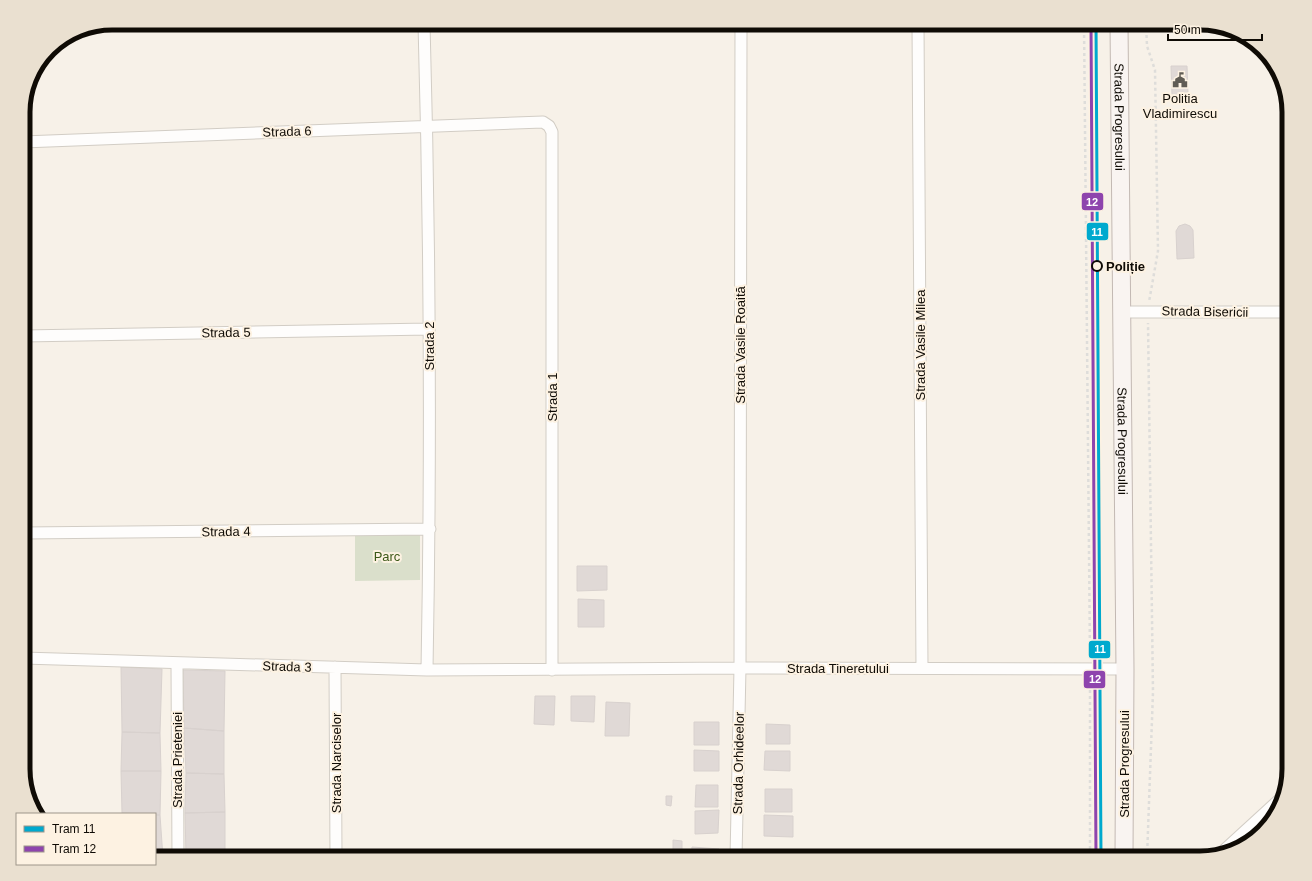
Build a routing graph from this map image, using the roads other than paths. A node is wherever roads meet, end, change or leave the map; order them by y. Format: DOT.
graph roads {
  1 [pos="424,30"];
  2 [pos="741,30"];
  3 [pos="918,30"];
  4 [pos="1119,30"];
  5 [pos="426,126"];
  6 [pos="549,126"];
  7 [pos="30,142"];
  8 [pos="1121,312"];
  9 [pos="1282,312"];
  10 [pos="429,329"];
  11 [pos="30,336"];
  12 [pos="430,529"];
  13 [pos="30,534"];
  14 [pos="30,658"];
  15 [pos="177,663"];
  16 [pos="335,667"];
  17 [pos="740,668"];
  18 [pos="922,668"];
  19 [pos="1125,669"];
  20 [pos="427,670"];
  21 [pos="552,670"];
  22 [pos="1265,819"];
  23 [pos="1232,845"];
  24 [pos="178,851"];
  25 [pos="336,851"];
  26 [pos="736,851"];
  27 [pos="1124,851"];
  1 -- 5 [label="street, Strada 2"];
  2 -- 17 [label="street, Strada Vasile Roaită"];
  3 -- 18 [label="street, Strada Vasile Milea"];
  4 -- 8 [label="main road, Strada Progresului"];
  5 -- 6 [label="street, Strada 6"];
  5 -- 7 [label="street, Strada 6"];
  5 -- 10 [label="street, Strada 2"];
  6 -- 21 [label="street, Strada 1"];
  8 -- 9 [label="street, Strada Bisericii"];
  8 -- 19 [label="main road, Strada Progresului"];
  10 -- 11 [label="street, Strada 5"];
  10 -- 12 [label="street, Strada 2"];
  12 -- 13 [label="street, Strada 4"];
  12 -- 20 [label="street, Strada 2"];
  14 -- 15 [label="street, Strada 3"];
  15 -- 16 [label="street, Strada 3"];
  15 -- 24 [label="street, Strada Prieteniei"];
  16 -- 20 [label="street, Strada 3"];
  16 -- 25 [label="street, Strada Narciselor"];
  17 -- 18 [label="street, Strada Tineretului"];
  17 -- 21 [label="street, Strada Tineretului"];
  17 -- 26 [label="street, Strada Orhideelor"];
  18 -- 19 [label="street, Strada Tineretului"];
  19 -- 27 [label="main road, Strada Progresului"];
  20 -- 21 [label="street, Strada 3"];
  22 -- 23 [label="street"];
}
